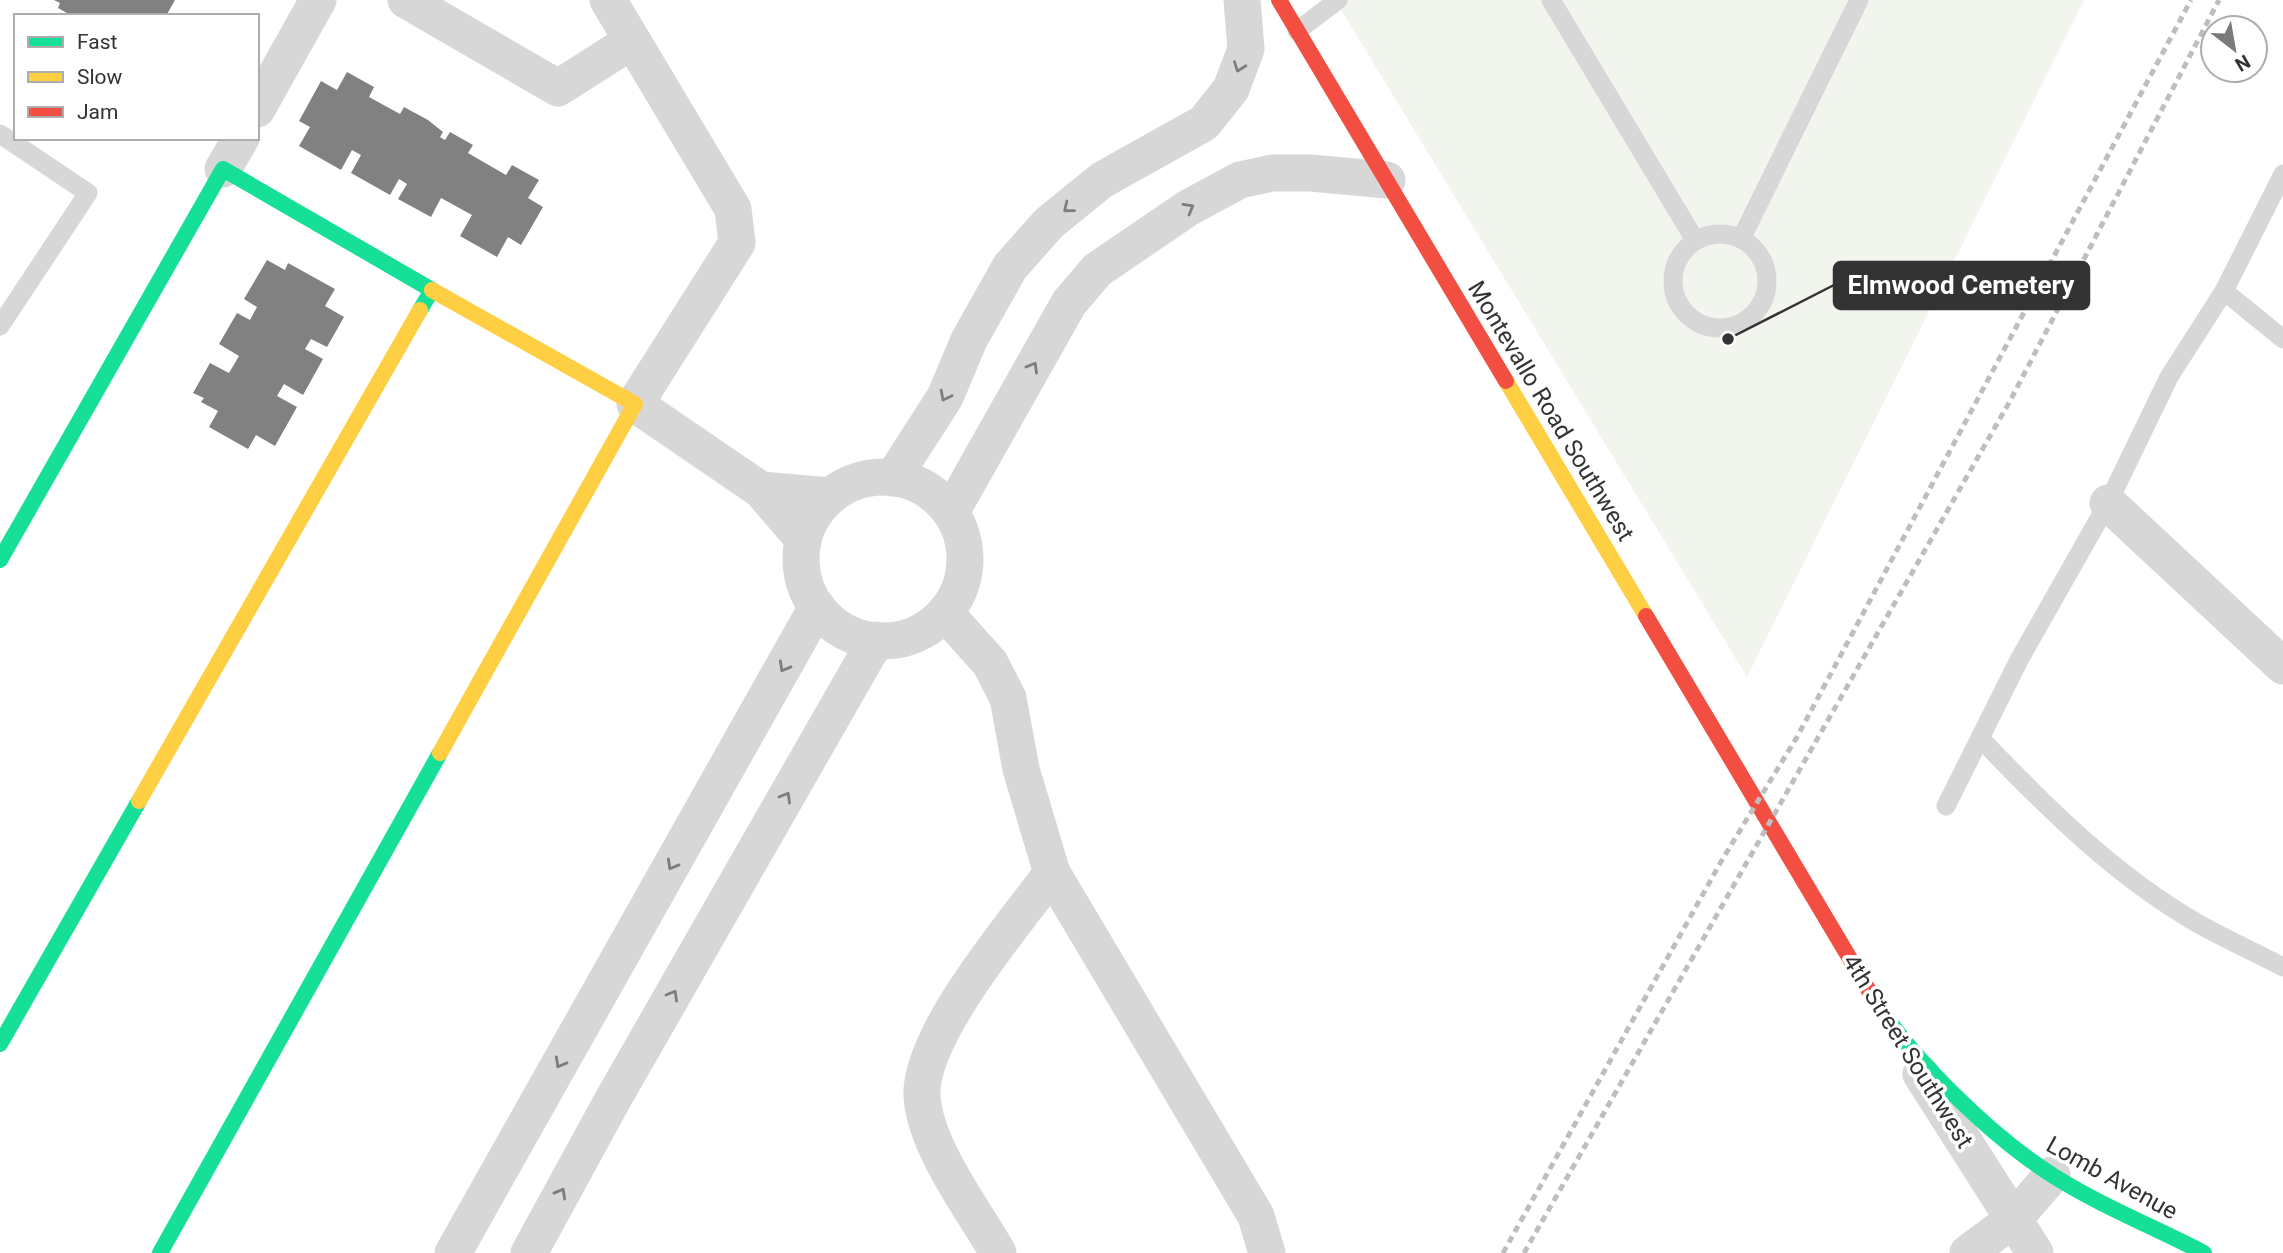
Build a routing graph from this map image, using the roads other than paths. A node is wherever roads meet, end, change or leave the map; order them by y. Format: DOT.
graph roads {
  1 [pos="318,0"];
  2 [pos="406,0"];
  3 [pos="608,0"];
  4 [pos="1242,0"];
  5 [pos="1279,0"];
  6 [pos="1338,0"];
  7 [pos="1551,0"];
  8 [pos="1859,0"];
  9 [pos="1297,31"];
  10 [pos="632,41"];
  11 [pos="259,105"];
  12 [pos="0,134"];
  13 [pos="232,154"];
  14 [pos="2283,174"];
  15 [pos="1387,180"];
  16 [pos="1741,239"];
  17 [pos="1695,240"];
  18 [pos="432,290"];
  19 [pos="2224,291"];
  20 [pos="0,326"];
  21 [pos="2283,340"];
  22 [pos="635,404"];
  23 [pos="893,478"];
  24 [pos="761,490"];
  25 [pos="830,496"];
  26 [pos="2108,502"];
  27 [pos="951,512"];
  28 [pos="803,539"];
  29 [pos="0,560"];
  30 [pos="817,607"];
  31 [pos="945,613"];
  32 [pos="876,640"];
  33 [pos="2283,666"];
  34 [pos="1980,737"];
  35 [pos="1946,806"];
  36 [pos="1781,848"];
  37 [pos="1052,873"];
  38 [pos="2283,967"];
  39 [pos="1885,1017"];
  40 [pos="0,1044"];
  41 [pos="2052,1175"];
  42 [pos="2012,1236"];
  43 [pos="160,1253"];
  44 [pos="453,1253"];
  45 [pos="529,1253"];
  46 [pos="998,1253"];
  47 [pos="1267,1253"];
  48 [pos="1968,1253"];
  49 [pos="2035,1253"];
  50 [pos="2204,1253"];
  1 -- 11 [label="street"];
  2 -- 10 [label="street"];
  3 -- 10 [label="street"];
  4 -- 23 [label="street, one-way"];
  5 -- 9 [label="street, Montevallo Road Southwest"];
  6 -- 9 [label="lane"];
  7 -- 17 [label="lane"];
  8 -- 16 [label="lane"];
  9 -- 15 [label="street, Montevallo Road Southwest"];
  10 -- 22 [label="street"];
  12 -- 20 [label="lane"];
  13 -- 18 [label="street"];
  13 -- 29 [label="street"];
  14 -- 19 [label="lane"];
  27 -- 15 [label="street, one-way"];
  15 -- 36 [label="street, Montevallo Road Southwest"];
  16 -- 17 [label="lane"];
  16 -- 17 [label="lane"];
  18 -- 22 [label="street"];
  18 -- 40 [label="street"];
  19 -- 21 [label="lane"];
  19 -- 26 [label="lane"];
  22 -- 24 [label="street"];
  22 -- 43 [label="street"];
  23 -- 25 [label="street"];
  23 -- 27 [label="street"];
  24 -- 25 [label="street"];
  24 -- 28 [label="street"];
  25 -- 28 [label="street"];
  26 -- 33 [label="street"];
  26 -- 34 [label="lane"];
  27 -- 31 [label="street"];
  28 -- 30 [label="street"];
  30 -- 32 [label="street"];
  30 -- 44 [label="street, one-way"];
  31 -- 32 [label="street"];
  31 -- 37 [label="street"];
  45 -- 32 [label="street, one-way"];
  34 -- 35 [label="lane"];
  34 -- 38 [label="lane"];
  36 -- 39 [label="street, 4th Street Southwest"];
  37 -- 46 [label="street"];
  37 -- 47 [label="street"];
  39 -- 41 [label="street, Lomb Avenue"];
  39 -- 42 [label="street, 4th Street Southwest"];
  41 -- 42 [label="street"];
  41 -- 50 [label="street, Lomb Avenue"];
  42 -- 48 [label="street"];
  42 -- 49 [label="street, 4th Street Southwest"];
}
